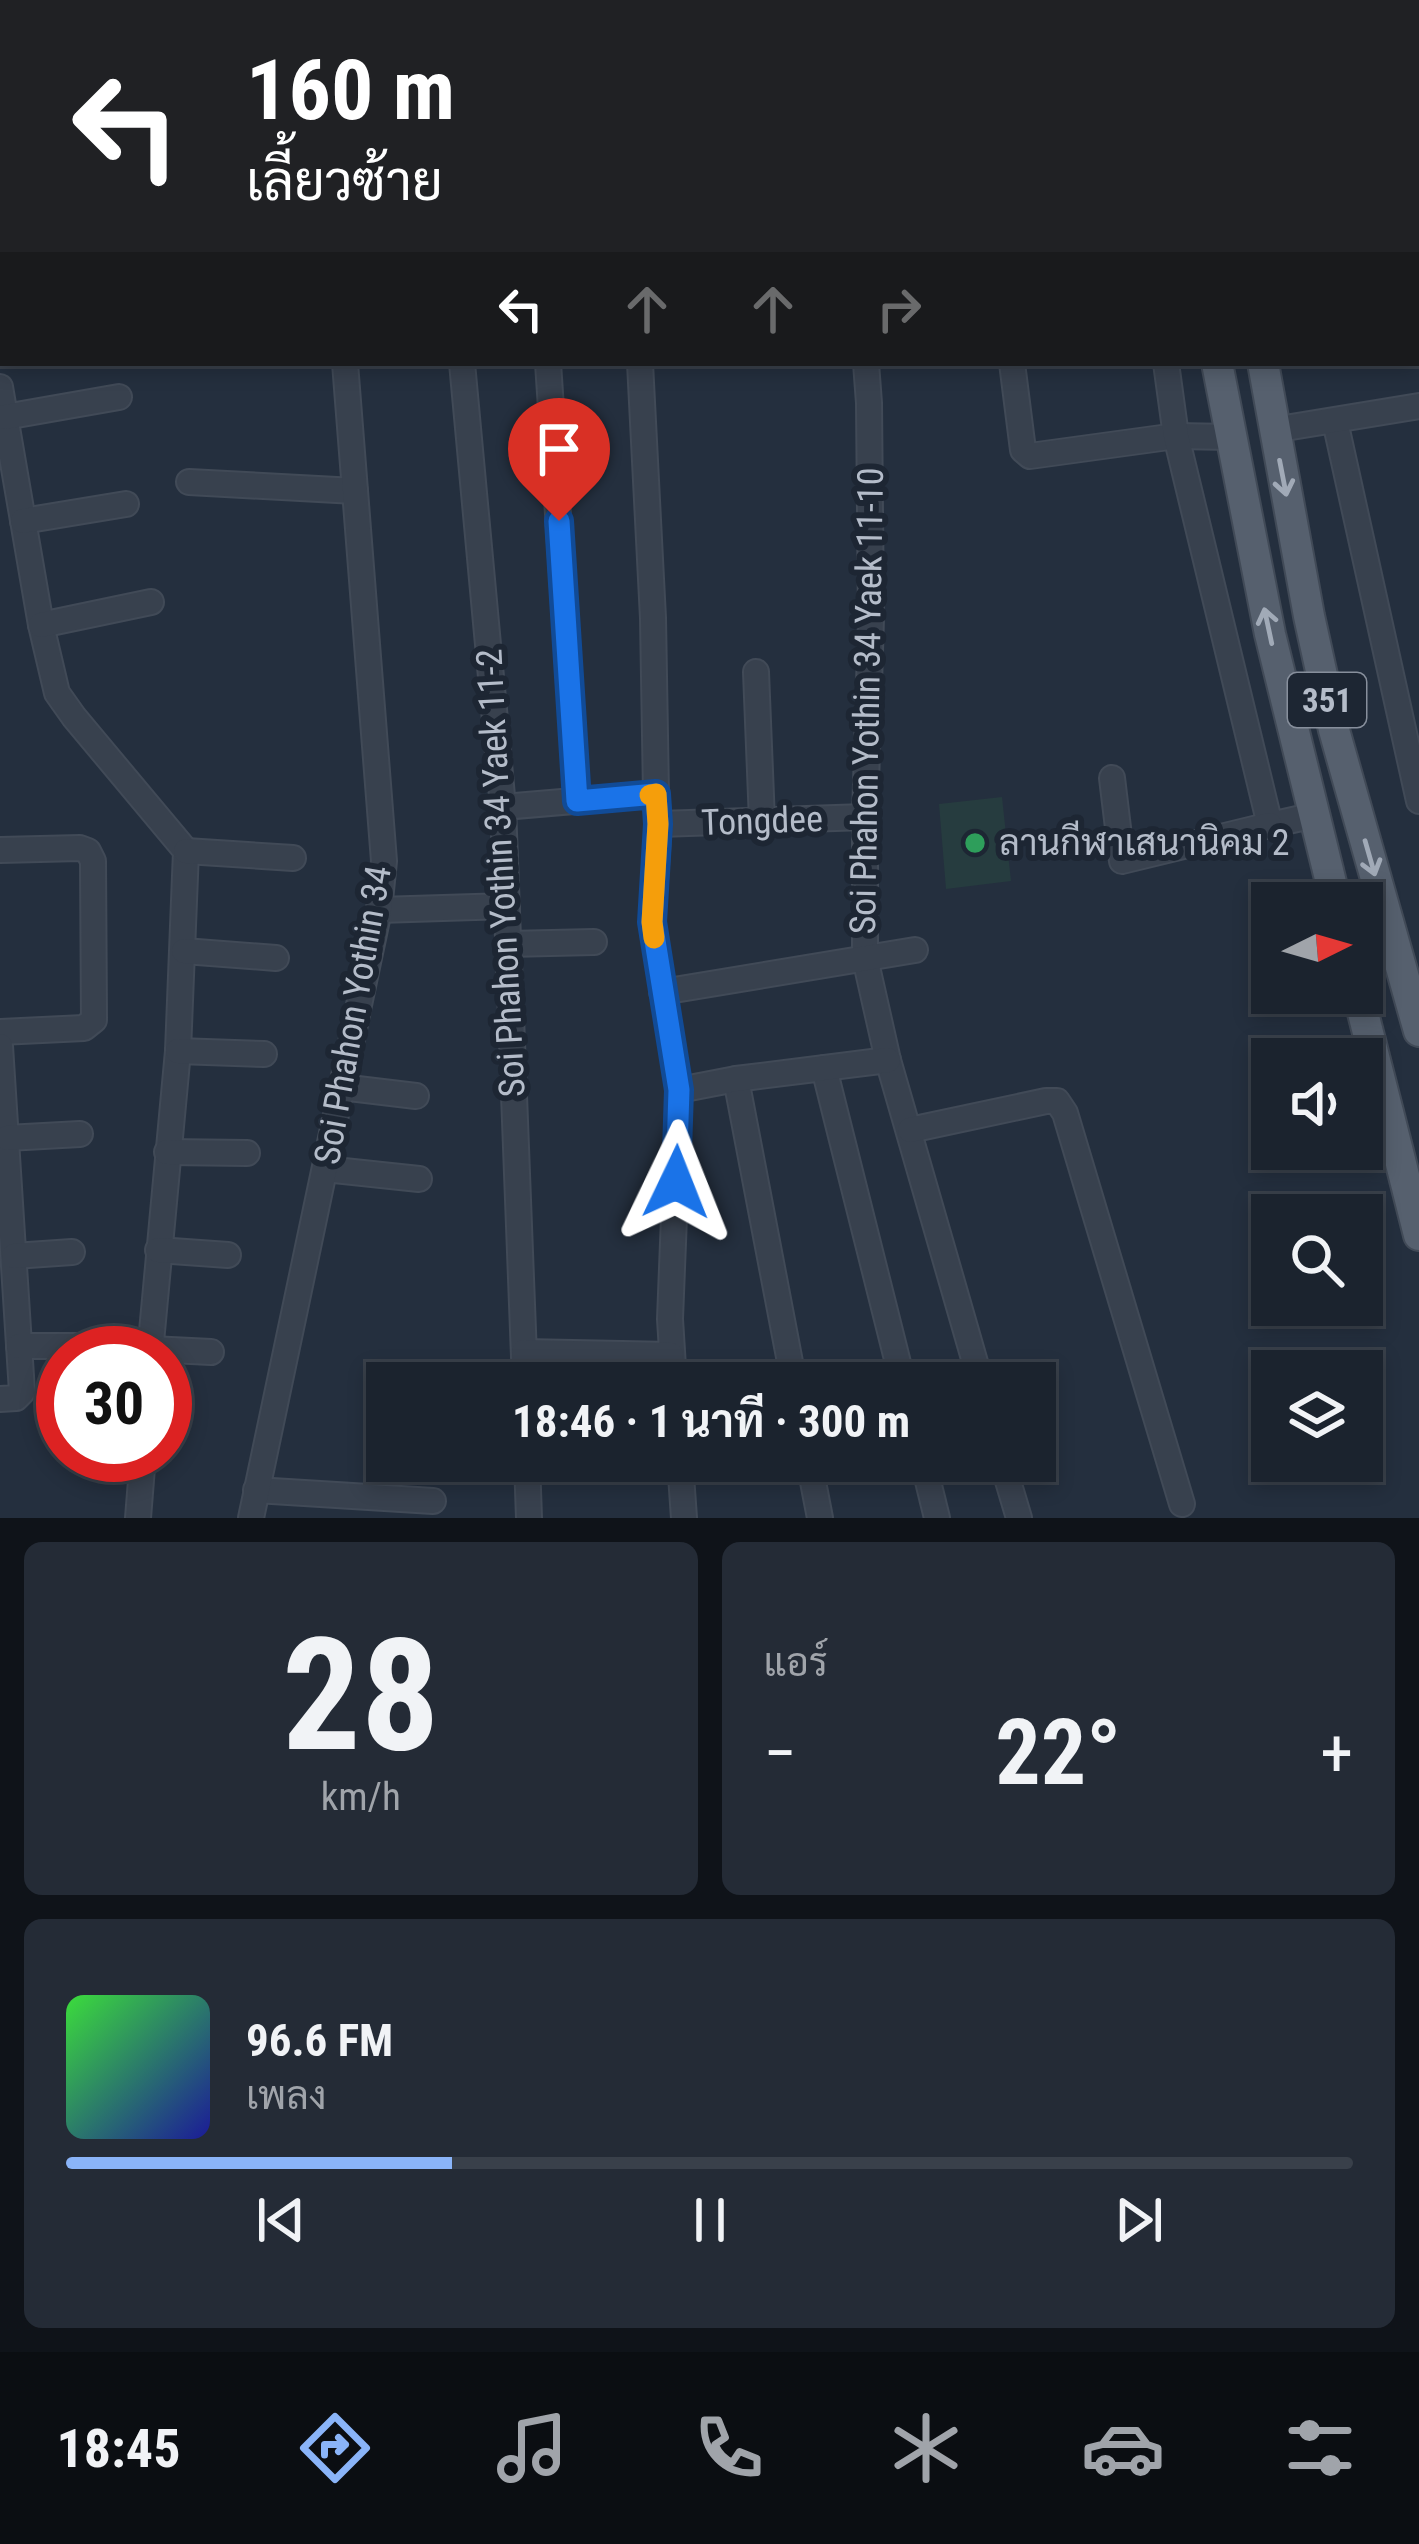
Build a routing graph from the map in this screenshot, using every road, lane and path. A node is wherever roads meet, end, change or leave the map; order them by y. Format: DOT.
graph roads {
  1 [pos="345,366"];
  2 [pos="462,366"];
  3 [pos="548,366"];
  4 [pos="640,366"];
  5 [pos="866,366"];
  6 [pos="1012,366"];
  7 [pos="1166,366"];
  8 [pos="1217,366"];
  9 [pos="1263,366"];
  10 [pos="0,387"];
  11 [pos="119,397"];
  12 [pos="1419,406"];
  13 [pos="5,417"];
  14 [pos="1335,422"];
  15 [pos="1274,430"];
  16 [pos="1176,436"];
  17 [pos="1231,437"];
  18 [pos="189,482"];
  19 [pos="355,491"];
  20 [pos="126,503"];
  21 [pos="23,521"];
  22 [pos="152,602"];
  23 [pos="41,625"];
  24 [pos="756,672"];
  25 [pos="1112,778"];
  26 [pos="656,794"];
  27 [pos="577,801"];
  28 [pos="1419,801"];
  29 [pos="503,807"];
  30 [pos="1315,815"];
  31 [pos="865,818"];
  32 [pos="763,821"];
  33 [pos="658,824"];
  34 [pos="1270,825"];
  35 [pos="0,850"];
  36 [pos="186,851"];
  37 [pos="293,858"];
  38 [pos="1331,882"];
  39 [pos="507,906"];
  40 [pos="379,910"];
  41 [pos="594,942"];
  42 [pos="508,944"];
  43 [pos="915,950"];
  44 [pos="184,951"];
  45 [pos="277,958"];
  46 [pos="865,958"];
  47 [pos="662,992"];
  48 [pos="1363,1014"];
  49 [pos="1419,1030"];
  50 [pos="0,1032"];
  51 [pos="0,1046"];
  52 [pos="178,1051"];
  53 [pos="264,1054"];
  54 [pos="888,1060"];
  55 [pos="824,1068"];
  56 [pos="736,1079"];
  57 [pos="341,1087"];
  58 [pos="679,1090"];
  59 [pos="416,1096"];
  60 [pos="910,1130"];
  61 [pos="80,1134"];
  62 [pos="7,1138"];
  63 [pos="167,1152"];
  64 [pos="247,1153"];
  65 [pos="325,1169"];
  66 [pos="419,1179"];
  67 [pos="1419,1235"];
  68 [pos="158,1250"];
  69 [pos="71,1252"];
  70 [pos="228,1255"];
  71 [pos="14,1256"];
  72 [pos="152,1326"];
  73 [pos="20,1346"];
  74 [pos="36,1346"];
  75 [pos="192,1352"];
  76 [pos="211,1352"];
  77 [pos="524,1352"];
  78 [pos="671,1355"];
  79 [pos="524,1362"];
  80 [pos="672,1362"];
  81 [pos="790,1362"];
  82 [pos="898,1362"];
  83 [pos="975,1362"];
  84 [pos="0,1399"];
  85 [pos="141,1482"];
  86 [pos="528,1482"];
  87 [pos="681,1482"];
  88 [pos="813,1482"];
  89 [pos="928,1482"];
  90 [pos="1008,1482"];
  91 [pos="256,1490"];
  92 [pos="433,1501"];
  93 [pos="1182,1504"];
  94 [pos="374,1508"];
  95 [pos="138,1518"];
  96 [pos="251,1518"];
  97 [pos="529,1518"];
  98 [pos="684,1518"];
  99 [pos="820,1518"];
  100 [pos="937,1518"];
  101 [pos="1019,1518"];
  1 -- 19 [label="street, Soi Phahon Yothin 34"];
  2 -- 29 [label="street, Soi Phahon Yothin 34 Yaek 11-2"];
  3 -- 27 [label="street"];
  4 -- 26 [label="street"];
  5 -- 31 [label="street, Soi Phahon Yothin 34 Yaek 11-10"];
  6 -- 16 [label="street"];
  7 -- 16 [label="street"];
  8 -- 17 [label="main road, 351"];
  9 -- 15 [label="main road, 351"];
  10 -- 13 [label="street"];
  11 -- 13 [label="street"];
  12 -- 14 [label="street"];
  13 -- 21 [label="street"];
  14 -- 15 [label="street"];
  14 -- 28 [label="street"];
  15 -- 49 [label="main road, 351, one-way"];
  16 -- 17 [label="street"];
  16 -- 34 [label="street"];
  30 -- 17 [label="main road, 351, one-way"];
  18 -- 19 [label="street"];
  19 -- 40 [label="street, Soi Phahon Yothin 34"];
  20 -- 21 [label="street"];
  21 -- 23 [label="street"];
  22 -- 23 [label="street"];
  23 -- 36 [label="street"];
  24 -- 32 [label="street"];
  25 -- 34 [label="street"];
  26 -- 27 [label="street"];
  26 -- 33 [label="street"];
  27 -- 29 [label="street"];
  29 -- 39 [label="street, Soi Phahon Yothin 34 Yaek 11-2"];
  30 -- 34 [label="street"];
  30 -- 38 [label="main road, 351"];
  31 -- 32 [label="street, Tongdee"];
  31 -- 46 [label="street, Soi Phahon Yothin 34 Yaek 11-10"];
  32 -- 33 [label="street, Tongdee"];
  33 -- 47 [label="street"];
  35 -- 50 [label="street"];
  36 -- 37 [label="street"];
  36 -- 44 [label="street"];
  39 -- 40 [label="street"];
  39 -- 42 [label="street, Soi Phahon Yothin 34 Yaek 11-2"];
  40 -- 57 [label="street, Soi Phahon Yothin 34"];
  41 -- 42 [label="street"];
  42 -- 77 [label="street, Soi Phahon Yothin 34 Yaek 11-2"];
  43 -- 46 [label="street"];
  44 -- 45 [label="street"];
  44 -- 52 [label="street"];
  46 -- 47 [label="street"];
  46 -- 54 [label="street, Soi Phahon Yothin 34 Yaek 11-10"];
  47 -- 58 [label="street"];
  48 -- 67 [label="main road"];
  51 -- 62 [label="street"];
  52 -- 53 [label="street"];
  52 -- 63 [label="street"];
  54 -- 55 [label="street"];
  54 -- 60 [label="street, Soi Phahon Yothin 34 Yaek 11-10"];
  55 -- 56 [label="street"];
  55 -- 82 [label="street"];
  56 -- 58 [label="street"];
  56 -- 81 [label="street"];
  57 -- 59 [label="street"];
  57 -- 65 [label="street, Soi Phahon Yothin 34"];
  58 -- 78 [label="street"];
  60 -- 83 [label="street, Soi Phahon Yothin 34 Yaek 11-10"];
  60 -- 93 [label="street"];
  61 -- 62 [label="street"];
  62 -- 71 [label="street"];
  63 -- 64 [label="street"];
  63 -- 68 [label="street"];
  65 -- 66 [label="street"];
  65 -- 91 [label="street, Soi Phahon Yothin 34"];
  68 -- 70 [label="street"];
  68 -- 72 [label="street"];
  69 -- 71 [label="street"];
  71 -- 73 [label="street"];
  73 -- 74 [label="street"];
  73 -- 84 [label="street"];
  75 -- 76 [label="street"];
  77 -- 78 [label="street"];
  77 -- 79 [label="street, Soi Phahon Yothin 34 Yaek 11-2"];
  78 -- 80 [label="street"];
  85 -- 95 [label="street"];
  86 -- 97 [label="street"];
  87 -- 98 [label="street"];
  88 -- 99 [label="street"];
  89 -- 100 [label="street"];
  90 -- 101 [label="street"];
  91 -- 94 [label="street"];
  91 -- 96 [label="street, Soi Phahon Yothin 34"];
  92 -- 94 [label="street"];
}
